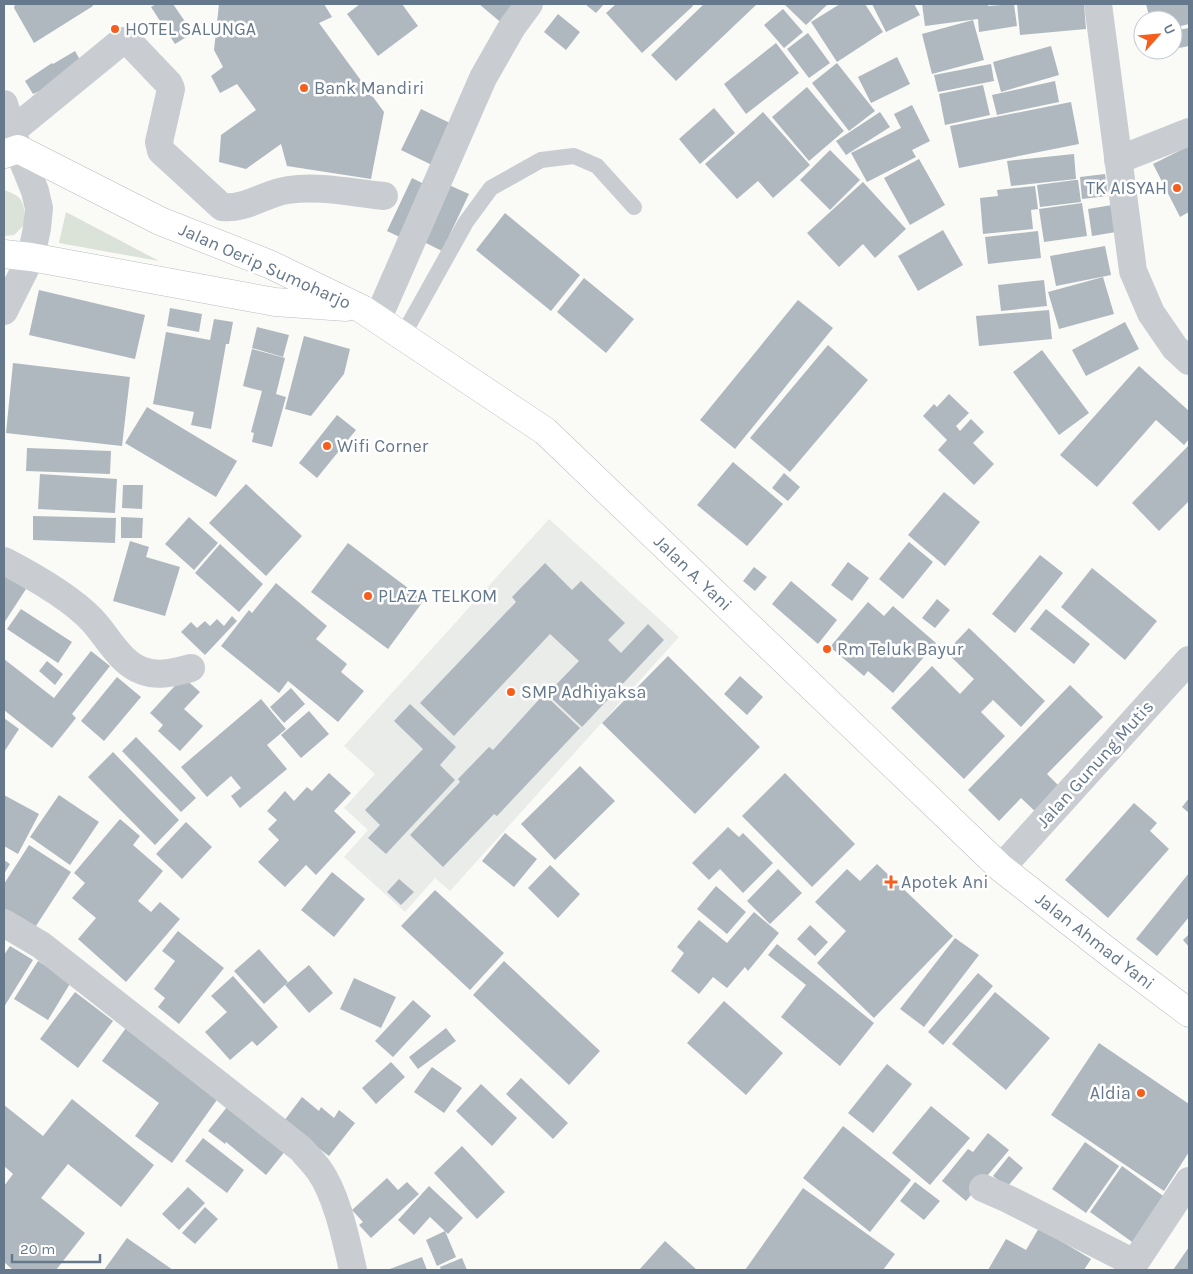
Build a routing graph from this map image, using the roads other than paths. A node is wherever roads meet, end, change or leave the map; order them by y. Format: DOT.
graph roads {
  1 [pos="530,4"];
  2 [pos="1098,4"];
  3 [pos="4,104"];
  4 [pos="1189,132"];
  5 [pos="11,145"];
  6 [pos="1118,160"];
  7 [pos="384,196"];
  8 [pos="634,207"];
  9 [pos="4,254"];
  10 [pos="30,257"];
  11 [pos="4,312"];
  12 [pos="370,313"];
  13 [pos="403,335"];
  14 [pos="1189,360"];
  15 [pos="4,561"];
  16 [pos="1189,660"];
  17 [pos="191,668"];
  18 [pos="1001,868"];
  19 [pos="4,923"];
  20 [pos="1189,1013"];
  21 [pos="1189,1181"];
  22 [pos="983,1188"];
  23 [pos="1132,1267"];
  24 [pos="353,1270"];
  1 -- 12 [label="street"];
  2 -- 6 [label="street"];
  3 -- 5 [label="street"];
  4 -- 6 [label="street"];
  5 -- 7 [label="street"];
  5 -- 10 [label="street"];
  5 -- 12 [label="highway, Jalan Oerip Sumoharjo"];
  6 -- 14 [label="street"];
  8 -- 13 [label="lane"];
  9 -- 10 [label="highway, Jalan Oerip Sumoharjo"];
  10 -- 11 [label="street"];
  10 -- 12 [label="highway, Jalan Oerip Sumoharjo"];
  12 -- 13 [label="highway, Jalan A. Yani"];
  13 -- 18 [label="highway, Jalan A. Yani"];
  15 -- 17 [label="street"];
  16 -- 18 [label="street, Jalan Gunung Mutis"];
  18 -- 20 [label="highway, Jalan Ahmad Yani"];
  19 -- 24 [label="street"];
  21 -- 23 [label="street"];
  22 -- 23 [label="street"];
}
